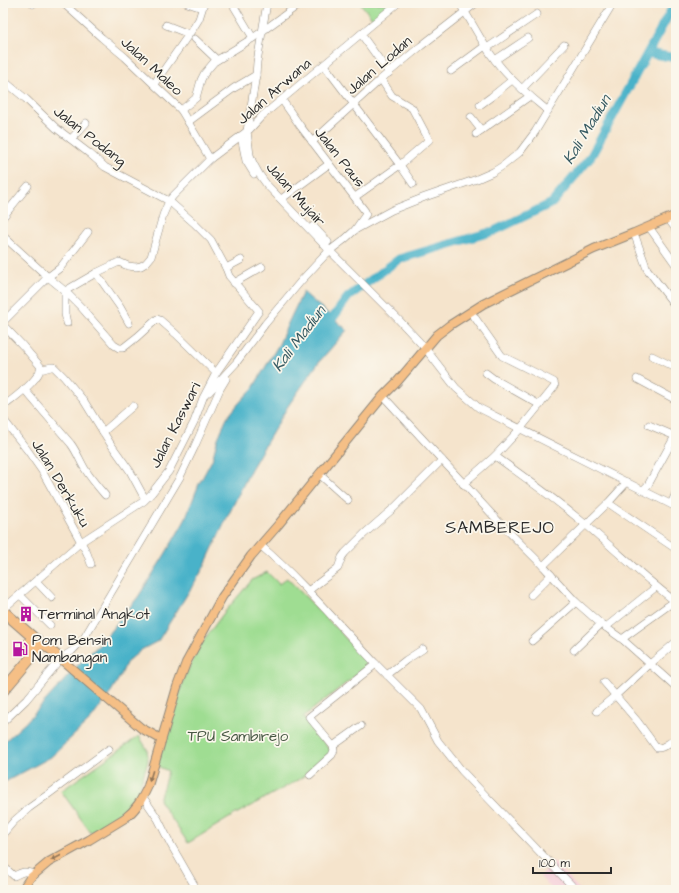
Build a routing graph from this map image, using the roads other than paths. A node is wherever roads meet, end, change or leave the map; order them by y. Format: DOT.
graph roads {
  1 [pos="63,3"];
  2 [pos="186,3"];
  3 [pos="232,3"];
  4 [pos="267,3"];
  5 [pos="301,3"];
  6 [pos="398,3"];
  7 [pos="459,3"];
  8 [pos="476,3"];
  9 [pos="614,3"];
  10 [pos="203,6"];
  11 [pos="465,11"];
  12 [pos="537,14"];
  13 [pos="166,25"];
  14 [pos="262,31"];
  15 [pos="189,34"];
  16 [pos="361,34"];
  17 [pos="253,38"];
  18 [pos="528,38"];
  19 [pos="195,39"];
  20 [pos="564,45"];
  21 [pos="486,47"];
  22 [pos="216,60"];
  23 [pos="495,60"];
  24 [pos="324,65"];
  25 [pos="451,71"];
  26 [pos="389,73"];
  27 [pos="256,75"];
  28 [pos="381,79"];
  29 [pos="3,80"];
  30 [pos="512,80"];
  31 [pos="154,84"];
  32 [pos="522,89"];
  33 [pos="530,96"];
  34 [pos="282,100"];
  35 [pos="354,104"];
  36 [pos="480,105"];
  37 [pos="180,110"];
  38 [pos="548,111"];
  39 [pos="471,117"];
  40 [pos="188,122"];
  41 [pos="86,123"];
  42 [pos="246,132"];
  43 [pos="71,139"];
  44 [pos="312,142"];
  45 [pos="210,159"];
  46 [pos="329,164"];
  47 [pos="400,164"];
  48 [pos="413,184"];
  49 [pos="28,186"];
  50 [pos="284,197"];
  51 [pos="354,197"];
  52 [pos="169,201"];
  53 [pos="3,217"];
  54 [pos="672,217"];
  55 [pos="650,227"];
  56 [pos="676,229"];
  57 [pos="355,230"];
  58 [pos="88,232"];
  59 [pos="634,233"];
  60 [pos="3,236"];
  61 [pos="330,252"];
  62 [pos="241,260"];
  63 [pos="676,265"];
  64 [pos="262,267"];
  65 [pos="226,268"];
  66 [pos="96,273"];
  67 [pos="48,278"];
  68 [pos="234,283"];
  69 [pos="65,291"];
  70 [pos="676,307"];
  71 [pos="259,311"];
  72 [pos="471,312"];
  73 [pos="3,322"];
  74 [pos="67,323"];
  75 [pos="129,323"];
  76 [pos="3,325"];
  77 [pos="425,348"];
  78 [pos="652,356"];
  79 [pos="236,363"];
  80 [pos="676,368"];
  81 [pos="40,370"];
  82 [pos="216,373"];
  83 [pos="486,373"];
  84 [pos="637,379"];
  85 [pos="24,389"];
  86 [pos="206,395"];
  87 [pos="383,396"];
  88 [pos="676,400"];
  89 [pos="540,405"];
  90 [pos="133,406"];
  91 [pos="3,407"];
  92 [pos="3,419"];
  93 [pos="649,425"];
  94 [pos="520,428"];
  95 [pos="103,432"];
  96 [pos="676,436"];
  97 [pos="495,456"];
  98 [pos="442,460"];
  99 [pos="318,474"];
  100 [pos="627,482"];
  101 [pos="463,484"];
  102 [pos="643,490"];
  103 [pos="676,493"];
  104 [pos="104,495"];
  105 [pos="145,499"];
  106 [pos="348,500"];
  107 [pos="608,503"];
  108 [pos="673,506"];
  109 [pos="585,525"];
  110 [pos="81,542"];
  111 [pos="260,545"];
  112 [pos="676,549"];
  113 [pos="91,564"];
  114 [pos="543,566"];
  115 [pos="551,575"];
  116 [pos="36,581"];
  117 [pos="656,587"];
  118 [pos="308,592"];
  119 [pos="20,595"];
  120 [pos="531,595"];
  121 [pos="52,598"];
  122 [pos="676,601"];
  123 [pos="576,602"];
  124 [pos="3,610"];
  125 [pos="50,625"];
  126 [pos="603,625"];
  127 [pos="622,640"];
  128 [pos="532,641"];
  129 [pos="676,642"];
  130 [pos="34,644"];
  131 [pos="423,649"];
  132 [pos="574,650"];
  133 [pos="62,660"];
  134 [pos="376,664"];
  135 [pos="650,664"];
  136 [pos="387,675"];
  137 [pos="604,682"];
  138 [pos="676,687"];
  139 [pos="3,691"];
  140 [pos="616,695"];
  141 [pos="597,711"];
  142 [pos="3,722"];
  143 [pos="361,726"];
  144 [pos="161,739"];
  145 [pos="676,740"];
  146 [pos="333,746"];
  147 [pos="109,749"];
  148 [pos="310,775"];
  149 [pos="143,797"];
  150 [pos="3,834"];
  151 [pos="3,866"];
  152 [pos="35,874"];
  153 [pos="22,890"];
  154 [pos="197,890"];
  155 [pos="576,890"];
  1 -- 31 [label="street, Jalan Maleo"];
  2 -- 10 [label="street"];
  3 -- 17 [label="street"];
  4 -- 14 [label="street, Jalan Mujair"];
  5 -- 14 [label="street"];
  6 -- 16 [label="street, Jalan Arwana"];
  7 -- 11 [label="street"];
  8 -- 11 [label="street, Jalan Lodan"];
  9 -- 38 [label="street"];
  10 -- 15 [label="street"];
  11 -- 21 [label="street"];
  11 -- 26 [label="street, Jalan Lodan"];
  12 -- 21 [label="street"];
  13 -- 15 [label="street"];
  14 -- 17 [label="street"];
  14 -- 27 [label="street, Jalan Mujair"];
  15 -- 31 [label="street"];
  16 -- 24 [label="street, Jalan Arwana"];
  16 -- 26 [label="street"];
  17 -- 22 [label="street"];
  18 -- 23 [label="street"];
  19 -- 22 [label="street"];
  20 -- 32 [label="street"];
  21 -- 23 [label="street"];
  21 -- 25 [label="street"];
  22 -- 37 [label="street"];
  23 -- 30 [label="street"];
  24 -- 34 [label="street, Jalan Arwana"];
  24 -- 35 [label="street"];
  26 -- 28 [label="street, Jalan Lodan"];
  27 -- 40 [label="street"];
  27 -- 42 [label="street, Jalan Mujair"];
  28 -- 35 [label="street, Jalan Lodan"];
  28 -- 47 [label="street"];
  29 -- 43 [label="street, Jalan Podang"];
  30 -- 32 [label="street"];
  30 -- 36 [label="street"];
  31 -- 37 [label="street, Jalan Maleo"];
  32 -- 33 [label="street"];
  33 -- 38 [label="street"];
  33 -- 39 [label="street"];
  34 -- 42 [label="street, Jalan Arwana"];
  34 -- 44 [label="street, Jalan Paus"];
  35 -- 44 [label="street, Jalan Lodan"];
  35 -- 47 [label="street"];
  37 -- 40 [label="street, Jalan Maleo"];
  38 -- 57 [label="street"];
  40 -- 45 [label="street, Jalan Maleo"];
  41 -- 43 [label="street"];
  42 -- 45 [label="street, Jalan Arwana"];
  42 -- 50 [label="street"];
  42 -- 50 [label="street"];
  42 -- 61 [label="street, Jalan Mujair"];
  43 -- 52 [label="street, Jalan Podang"];
  44 -- 46 [label="street, Jalan Paus"];
  45 -- 52 [label="street, Jalan Arwana"];
  46 -- 50 [label="street"];
  46 -- 51 [label="street, Jalan Paus"];
  47 -- 48 [label="street"];
  47 -- 51 [label="street"];
  49 -- 53 [label="street"];
  51 -- 57 [label="street, Jalan Paus"];
  52 -- 65 [label="street, Jalan Podang"];
  52 -- 66 [label="street, Jalan Arwana"];
  54 -- 55 [label="main road"];
  54 -- 56 [label="street"];
  55 -- 59 [label="main road"];
  55 -- 63 [label="street"];
  57 -- 61 [label="street"];
  58 -- 67 [label="street"];
  59 -- 70 [label="street"];
  59 -- 72 [label="main road"];
  60 -- 67 [label="street"];
  61 -- 77 [label="street, Jalan Mujair"];
  61 -- 79 [label="street"];
  62 -- 65 [label="street"];
  64 -- 68 [label="street"];
  65 -- 68 [label="street, Jalan Podang"];
  66 -- 69 [label="street"];
  66 -- 75 [label="street"];
  67 -- 69 [label="street"];
  67 -- 73 [label="street"];
  68 -- 71 [label="street, Jalan Podang"];
  69 -- 74 [label="street"];
  69 -- 82 [label="street"];
  71 -- 82 [label="street, Jalan Kaswari"];
  72 -- 77 [label="main road"];
  72 -- 89 [label="street"];
  76 -- 81 [label="street"];
  77 -- 87 [label="main road"];
  77 -- 94 [label="street, Jalan Mujair"];
  78 -- 80 [label="street"];
  79 -- 86 [label="street"];
  79 -- 133 [label="street"];
  81 -- 85 [label="street"];
  81 -- 95 [label="street"];
  82 -- 86 [label="street, Jalan Kaswari"];
  83 -- 89 [label="street"];
  84 -- 88 [label="street"];
  85 -- 91 [label="street"];
  85 -- 104 [label="street"];
  86 -- 105 [label="street, Jalan Kaswari"];
  87 -- 98 [label="street"];
  87 -- 99 [label="main road"];
  89 -- 94 [label="street"];
  90 -- 95 [label="street"];
  92 -- 110 [label="street, Jalan Derkuku"];
  93 -- 96 [label="street"];
  94 -- 97 [label="street"];
  94 -- 100 [label="street, Jalan Mujair"];
  95 -- 105 [label="street"];
  96 -- 102 [label="street"];
  97 -- 101 [label="street"];
  97 -- 109 [label="street"];
  98 -- 101 [label="street"];
  98 -- 118 [label="street"];
  99 -- 106 [label="street"];
  99 -- 111 [label="main road"];
  100 -- 102 [label="street, Jalan Mujair"];
  100 -- 107 [label="street"];
  101 -- 114 [label="street"];
  102 -- 108 [label="street, Jalan Mujair"];
  103 -- 108 [label="street"];
  105 -- 110 [label="street, Jalan Kaswari"];
  107 -- 109 [label="street"];
  107 -- 112 [label="street"];
  109 -- 114 [label="street"];
  109 -- 117 [label="street"];
  110 -- 113 [label="street, Jalan Derkuku"];
  110 -- 116 [label="street, Jalan Kaswari"];
  111 -- 118 [label="street"];
  111 -- 144 [label="main road"];
  114 -- 115 [label="street"];
  115 -- 120 [label="street"];
  115 -- 123 [label="street"];
  116 -- 119 [label="street, Jalan Kaswari"];
  116 -- 121 [label="street"];
  117 -- 122 [label="street"];
  117 -- 126 [label="street"];
  118 -- 134 [label="street"];
  119 -- 124 [label="street, Jalan Kaswari"];
  119 -- 125 [label="street"];
  122 -- 127 [label="street"];
  123 -- 126 [label="street"];
  123 -- 128 [label="street"];
  124 -- 130 [label="highway"];
  126 -- 127 [label="street"];
  126 -- 132 [label="street"];
  127 -- 135 [label="street"];
  129 -- 135 [label="street"];
  130 -- 133 [label="main road"];
  130 -- 139 [label="highway"];
  131 -- 136 [label="street"];
  133 -- 142 [label="street"];
  133 -- 144 [label="main road"];
  134 -- 136 [label="street"];
  134 -- 146 [label="street"];
  135 -- 138 [label="street"];
  135 -- 140 [label="street"];
  136 -- 155 [label="street"];
  137 -- 140 [label="street"];
  140 -- 141 [label="street"];
  140 -- 145 [label="street"];
  143 -- 146 [label="street"];
  144 -- 149 [label="main road, one-way"];
  146 -- 148 [label="street"];
  147 -- 150 [label="street"];
  149 -- 152 [label="main road, one-way"];
  149 -- 154 [label="street"];
  151 -- 152 [label="street"];
  152 -- 153 [label="main road"];
}
